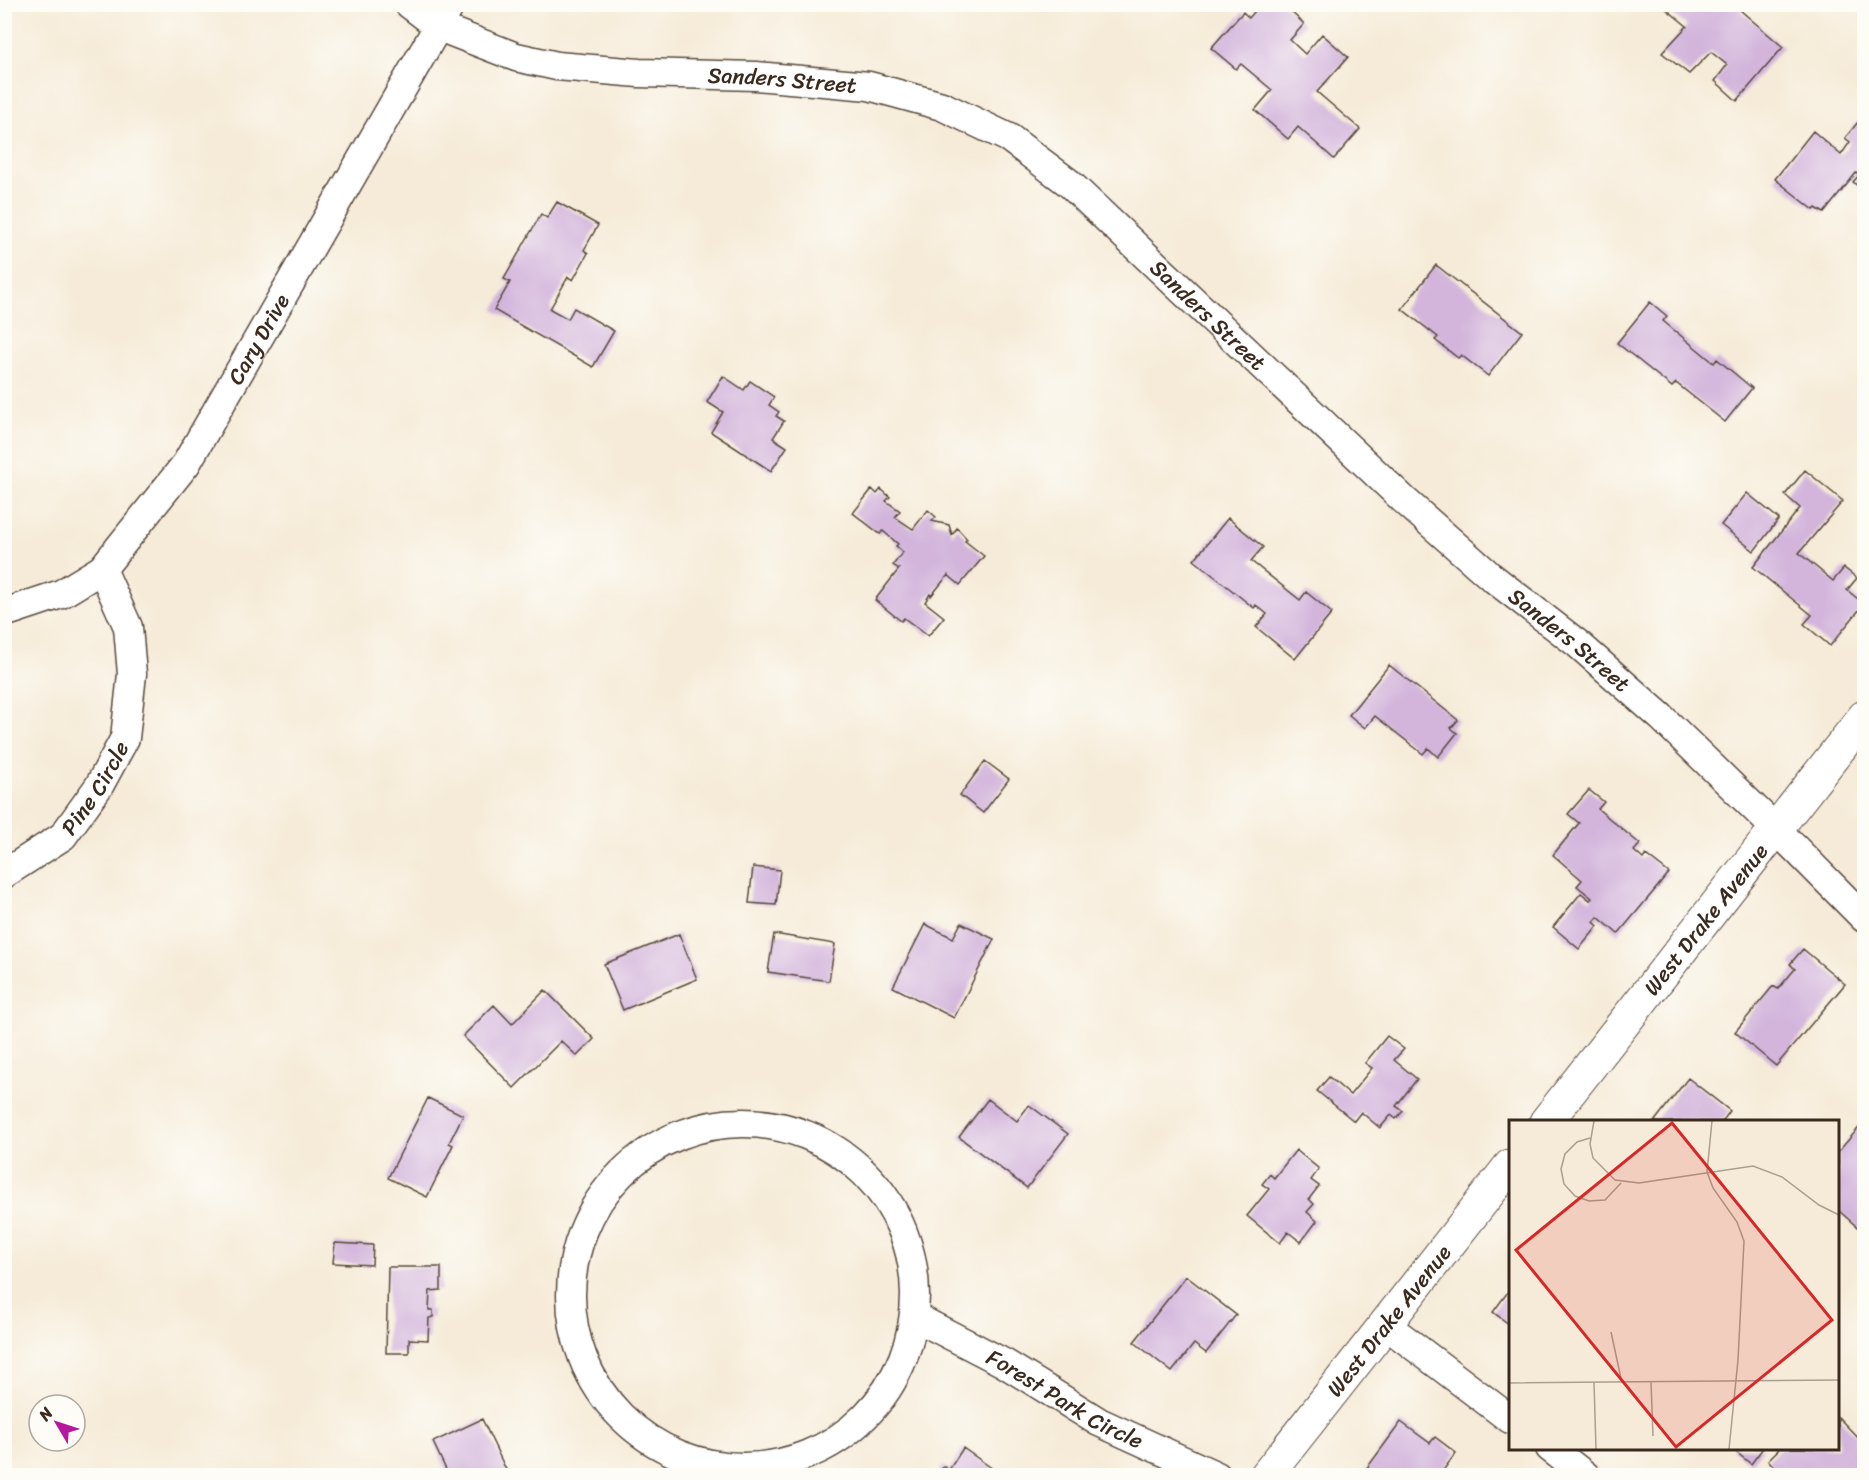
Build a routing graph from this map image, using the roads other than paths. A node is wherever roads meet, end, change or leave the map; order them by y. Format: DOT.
graph roads {
  1 [pos="409,4"];
  2 [pos="445,16"];
  3 [pos="102,569"];
  4 [pos="4,613"];
  5 [pos="1864,717"];
  6 [pos="1776,829"];
  7 [pos="4,874"];
  8 [pos="1864,918"];
  9 [pos="1548,1120"];
  10 [pos="1509,1167"];
  11 [pos="915,1317"];
  12 [pos="1386,1325"];
  13 [pos="1509,1418"];
  14 [pos="1551,1450"];
  15 [pos="1217,1476"];
  16 [pos="1266,1476"];
  17 [pos="1586,1476"];
  1 -- 2 [label="street, Sanders Street"];
  2 -- 3 [label="street, Cary Drive"];
  2 -- 6 [label="street, Sanders Street"];
  3 -- 4 [label="street, Cary Drive"];
  3 -- 7 [label="street, Pine Circle"];
  5 -- 6 [label="street, West Drake Avenue"];
  6 -- 8 [label="street, Sanders Street"];
  6 -- 9 [label="street, West Drake Avenue"];
  10 -- 12 [label="street, West Drake Avenue"];
  11 -- 11 [label="street"];
  11 -- 15 [label="street, Forest Park Circle"];
  12 -- 13 [label="street"];
  12 -- 16 [label="street, West Drake Avenue"];
  14 -- 17 [label="street"];
}
